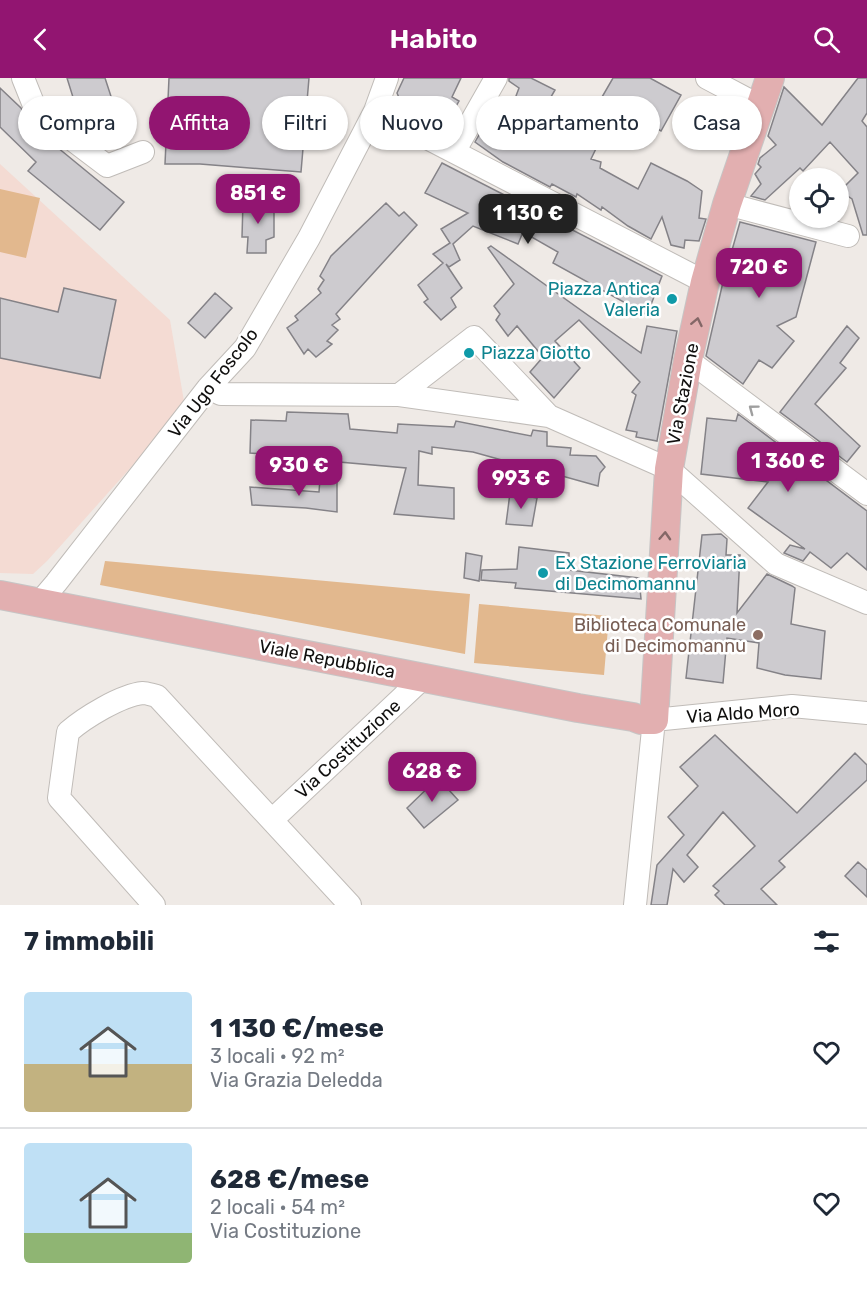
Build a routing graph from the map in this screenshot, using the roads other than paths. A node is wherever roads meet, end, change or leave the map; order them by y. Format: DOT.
graph roads {
  1 [pos="23,78"];
  2 [pos="387,78"];
  3 [pos="496,78"];
  4 [pos="707,78"];
  5 [pos="770,78"];
  6 [pos="380,96"];
  7 [pos="741,96"];
  8 [pos="762,100"];
  9 [pos="360,140"];
  10 [pos="449,150"];
  11 [pos="745,150"];
  12 [pos="143,152"];
  13 [pos="453,152"];
  14 [pos="727,204"];
  15 [pos="848,236"];
  16 [pos="705,282"];
  17 [pos="688,360"];
  18 [pos="208,388"];
  19 [pos="399,395"];
  20 [pos="549,416"];
  21 [pos="669,469"];
  22 [pos="867,494"];
  23 [pos="0,595"];
  24 [pos="39,603"];
  25 [pos="867,603"];
  26 [pos="423,678"];
  27 [pos="867,713"];
  28 [pos="654,720"];
  29 [pos="272,820"];
  30 [pos="154,905"];
  31 [pos="350,905"];
  32 [pos="635,905"];
  1 -- 12 [label="street"];
  2 -- 6 [label="street, Via Ugo Foscolo"];
  3 -- 13 [label="street"];
  4 -- 7 [label="street"];
  5 -- 8 [label="main road, Via Stazione"];
  9 -- 18 [label="street, Via Ugo Foscolo"];
  10 -- 13 [label="street"];
  11 -- 14 [label="main road, Via Stazione"];
  13 -- 16 [label="street"];
  14 -- 15 [label="street"];
  14 -- 16 [label="main road, Via Stazione"];
  17 -- 16 [label="main road, Via Stazione, one-way"];
  17 -- 21 [label="main road, Via Stazione"];
  22 -- 17 [label="street, one-way"];
  18 -- 19 [label="street"];
  18 -- 24 [label="street, Via Ugo Foscolo"];
  19 -- 20 [label="street"];
  19 -- 20 [label="street"];
  20 -- 21 [label="street"];
  21 -- 25 [label="street"];
  28 -- 21 [label="main road, Via Stazione, one-way"];
  23 -- 24 [label="main road, Viale Repubblica"];
  24 -- 26 [label="main road, Viale Repubblica"];
  26 -- 28 [label="main road, Viale Repubblica"];
  26 -- 29 [label="street, Via Costituzione"];
  27 -- 28 [label="street, Via Aldo Moro"];
  28 -- 32 [label="street"];
  29 -- 30 [label="street"];
  29 -- 31 [label="street"];
}
